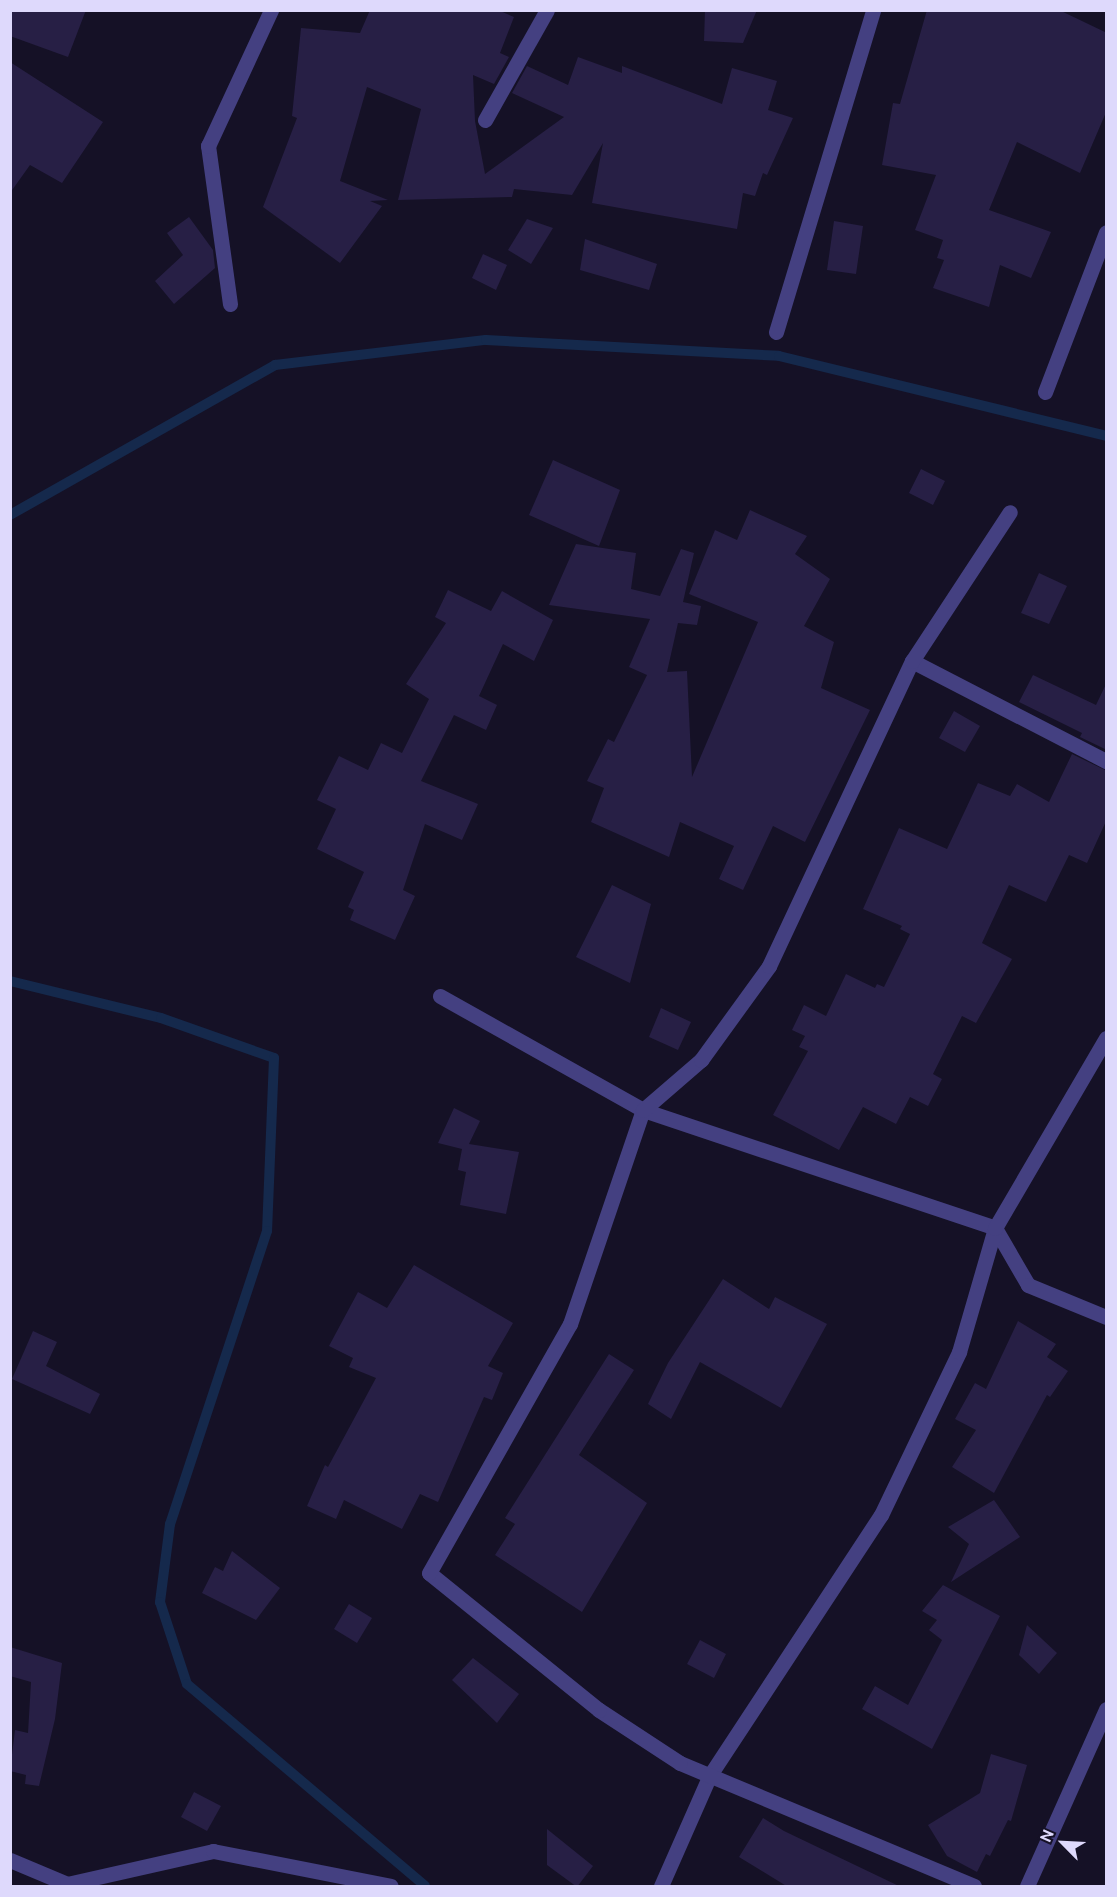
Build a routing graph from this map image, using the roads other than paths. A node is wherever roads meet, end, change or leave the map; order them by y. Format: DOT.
graph roads {
  1 [pos="271,10"];
  2 [pos="547,10"];
  3 [pos="873,10"];
  4 [pos="484,120"];
  5 [pos="1107,232"];
  6 [pos="230,304"];
  7 [pos="776,332"];
  8 [pos="1045,392"];
  9 [pos="1010,512"];
  10 [pos="912,661"];
  11 [pos="1107,761"];
  12 [pos="440,996"];
  13 [pos="1107,1038"];
  14 [pos="643,1110"];
  15 [pos="995,1228"];
  16 [pos="1107,1317"];
  17 [pos="1107,1709"];
  18 [pos="710,1774"];
  19 [pos="10,1860"];
  20 [pos="67,1885"];
  21 [pos="389,1886"];
  22 [pos="661,1887"];
  23 [pos="974,1887"];
  24 [pos="1028,1887"];
  1 -- 6 [label="street"];
  2 -- 4 [label="street"];
  3 -- 7 [label="street"];
  5 -- 8 [label="street"];
  9 -- 10 [label="street"];
  10 -- 11 [label="street"];
  10 -- 14 [label="street"];
  12 -- 14 [label="street"];
  13 -- 15 [label="street"];
  14 -- 15 [label="street"];
  14 -- 18 [label="street"];
  15 -- 16 [label="street"];
  15 -- 18 [label="street"];
  17 -- 24 [label="street"];
  18 -- 22 [label="street"];
  18 -- 23 [label="street"];
  19 -- 20 [label="street"];
  20 -- 21 [label="street"];
}
